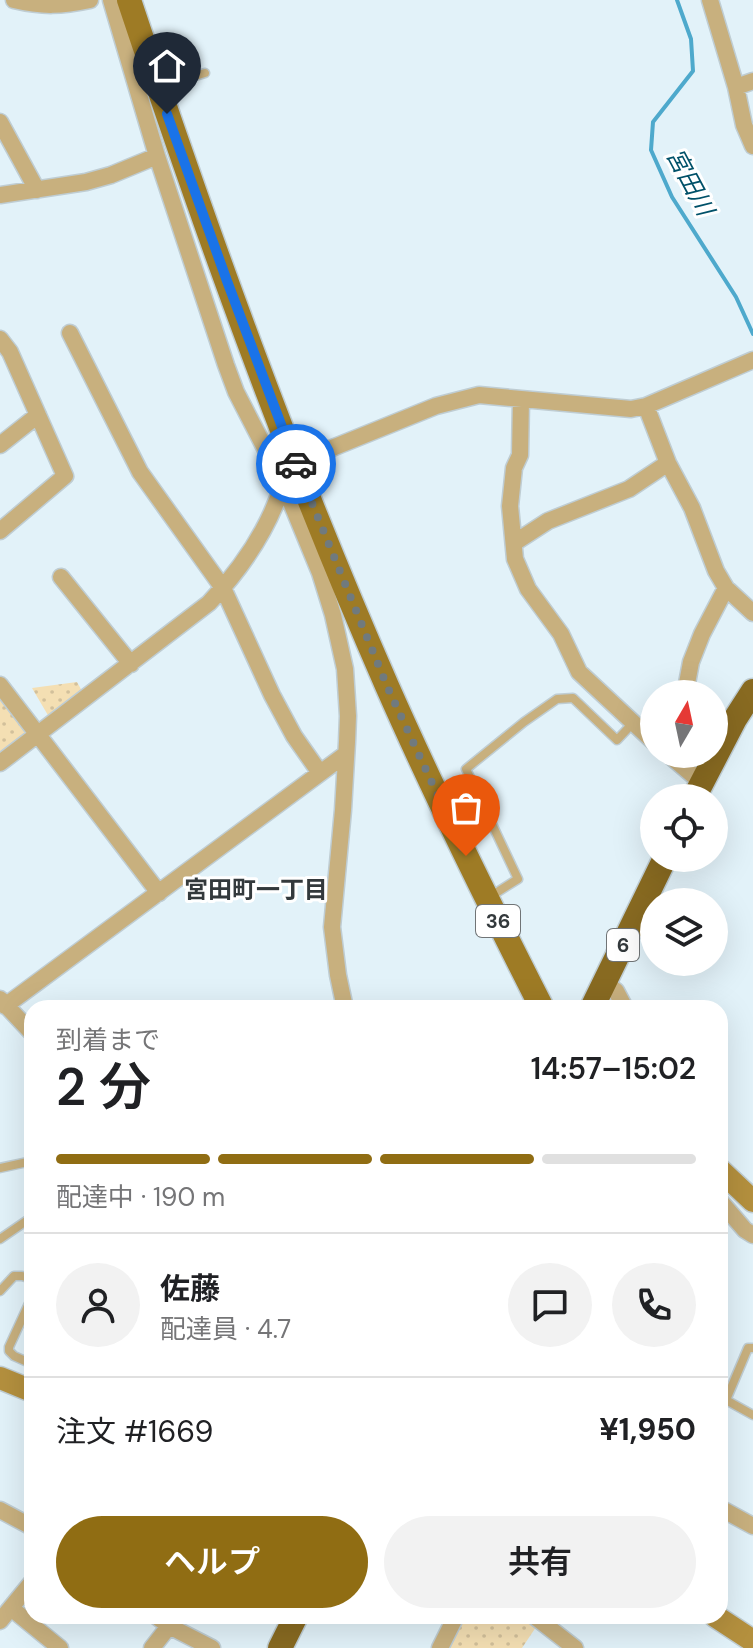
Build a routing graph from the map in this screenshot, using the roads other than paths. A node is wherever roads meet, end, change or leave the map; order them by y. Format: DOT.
graph roads {
  1 [pos="14,0"];
  2 [pos="90,0"];
  3 [pos="111,0"];
  4 [pos="129,0"];
  5 [pos="710,0"];
  6 [pos="205,73"];
  7 [pos="753,81"];
  8 [pos="158,87"];
  9 [pos="736,87"];
  10 [pos="0,122"];
  11 [pos="753,146"];
  12 [pos="157,156"];
  13 [pos="37,190"];
  14 [pos="0,195"];
  15 [pos="239,311"];
  16 [pos="211,320"];
  17 [pos="70,333"];
  18 [pos="3,350"];
  19 [pos="753,360"];
  20 [pos="521,399"];
  21 [pos="646,406"];
  22 [pos="38,415"];
  23 [pos="0,445"];
  24 [pos="668,463"];
  25 [pos="289,473"];
  26 [pos="0,531"];
  27 [pos="514,543"];
  28 [pos="61,577"];
  29 [pos="223,588"];
  30 [pos="726,588"];
  31 [pos="753,613"];
  32 [pos="131,664"];
  33 [pos="688,680"];
  34 [pos="0,685"];
  35 [pos="753,691"];
  36 [pos="633,723"];
  37 [pos="640,729"];
  38 [pos="37,735"];
  39 [pos="346,754"];
  40 [pos="0,763"];
  41 [pos="320,773"];
  42 [pos="701,784"];
  43 [pos="658,872"];
  44 [pos="159,893"];
  45 [pos="487,899"];
  46 [pos="605,983"];
  47 [pos="343,1000"];
  48 [pos="538,1000"];
  49 [pos="596,1000"];
  50 [pos="621,1000"];
  51 [pos="3,1003"];
  52 [pos="24,1025"];
  53 [pos="24,1163"];
  54 [pos="0,1168"];
  55 [pos="728,1178"];
  56 [pos="753,1201"];
  57 [pos="728,1210"];
  58 [pos="24,1222"];
  59 [pos="753,1235"];
  60 [pos="0,1239"];
  61 [pos="24,1277"];
  62 [pos="0,1291"];
  63 [pos="24,1314"];
  64 [pos="753,1348"];
  65 [pos="24,1360"];
  66 [pos="0,1378"];
  67 [pos="24,1388"];
  68 [pos="728,1395"];
  69 [pos="728,1401"];
  70 [pos="753,1415"];
  71 [pos="0,1510"];
  72 [pos="728,1512"];
  73 [pos="24,1523"];
  74 [pos="753,1526"];
  75 [pos="24,1591"];
  76 [pos="5,1614"];
  77 [pos="164,1624"];
  78 [pos="175,1624"];
  79 [pos="292,1624"];
  80 [pos="451,1624"];
  81 [pos="544,1624"];
  82 [pos="726,1624"];
  83 [pos="748,1639"];
  84 [pos="60,1648"];
  85 [pos="152,1648"];
  86 [pos="212,1648"];
  87 [pos="280,1648"];
  88 [pos="440,1648"];
  89 [pos="575,1648"];
  1 -- 2 [label="street"];
  3 -- 12 [label="street"];
  4 -- 8 [label="main road, 36"];
  5 -- 9 [label="street"];
  6 -- 8 [label="lane"];
  7 -- 9 [label="street"];
  8 -- 15 [label="main road, 36"];
  9 -- 11 [label="street"];
  10 -- 13 [label="street"];
  12 -- 13 [label="street"];
  12 -- 16 [label="street"];
  13 -- 14 [label="street"];
  15 -- 16 [label="street"];
  15 -- 25 [label="main road, 36"];
  16 -- 25 [label="street"];
  17 -- 29 [label="street"];
  18 -- 22 [label="street"];
  19 -- 21 [label="street"];
  20 -- 21 [label="street"];
  20 -- 25 [label="street"];
  20 -- 27 [label="street"];
  21 -- 24 [label="street"];
  22 -- 23 [label="street"];
  22 -- 26 [label="street"];
  24 -- 27 [label="street"];
  24 -- 30 [label="street"];
  25 -- 29 [label="street"];
  25 -- 39 [label="street"];
  25 -- 45 [label="main road, 36"];
  27 -- 36 [label="street"];
  28 -- 32 [label="street"];
  29 -- 32 [label="street"];
  29 -- 41 [label="street"];
  30 -- 31 [label="street"];
  30 -- 33 [label="street"];
  32 -- 38 [label="street"];
  34 -- 38 [label="street"];
  35 -- 42 [label="highway"];
  36 -- 37 [label="street"];
  36 -- 45 [label="lane"];
  38 -- 40 [label="street"];
  38 -- 44 [label="street"];
  39 -- 41 [label="street"];
  39 -- 47 [label="street"];
  41 -- 44 [label="street"];
  43 -- 46 [label="highway, 6"];
  44 -- 51 [label="street"];
  45 -- 48 [label="main road, 36"];
  46 -- 49 [label="highway, 6"];
  46 -- 50 [label="street"];
  51 -- 52 [label="street"];
  53 -- 54 [label="lane"];
  55 -- 56 [label="street"];
  57 -- 59 [label="street"];
  58 -- 60 [label="lane"];
  61 -- 62 [label="lane"];
  63 -- 65 [label="lane"];
  64 -- 68 [label="lane"];
  66 -- 67 [label="street"];
  69 -- 70 [label="lane"];
  71 -- 73 [label="street"];
  72 -- 74 [label="street"];
  75 -- 76 [label="street"];
  76 -- 84 [label="street"];
  77 -- 85 [label="street"];
  78 -- 86 [label="street"];
  79 -- 87 [label="highway"];
  80 -- 88 [label="street"];
  81 -- 89 [label="street"];
  82 -- 83 [label="street"];
}
